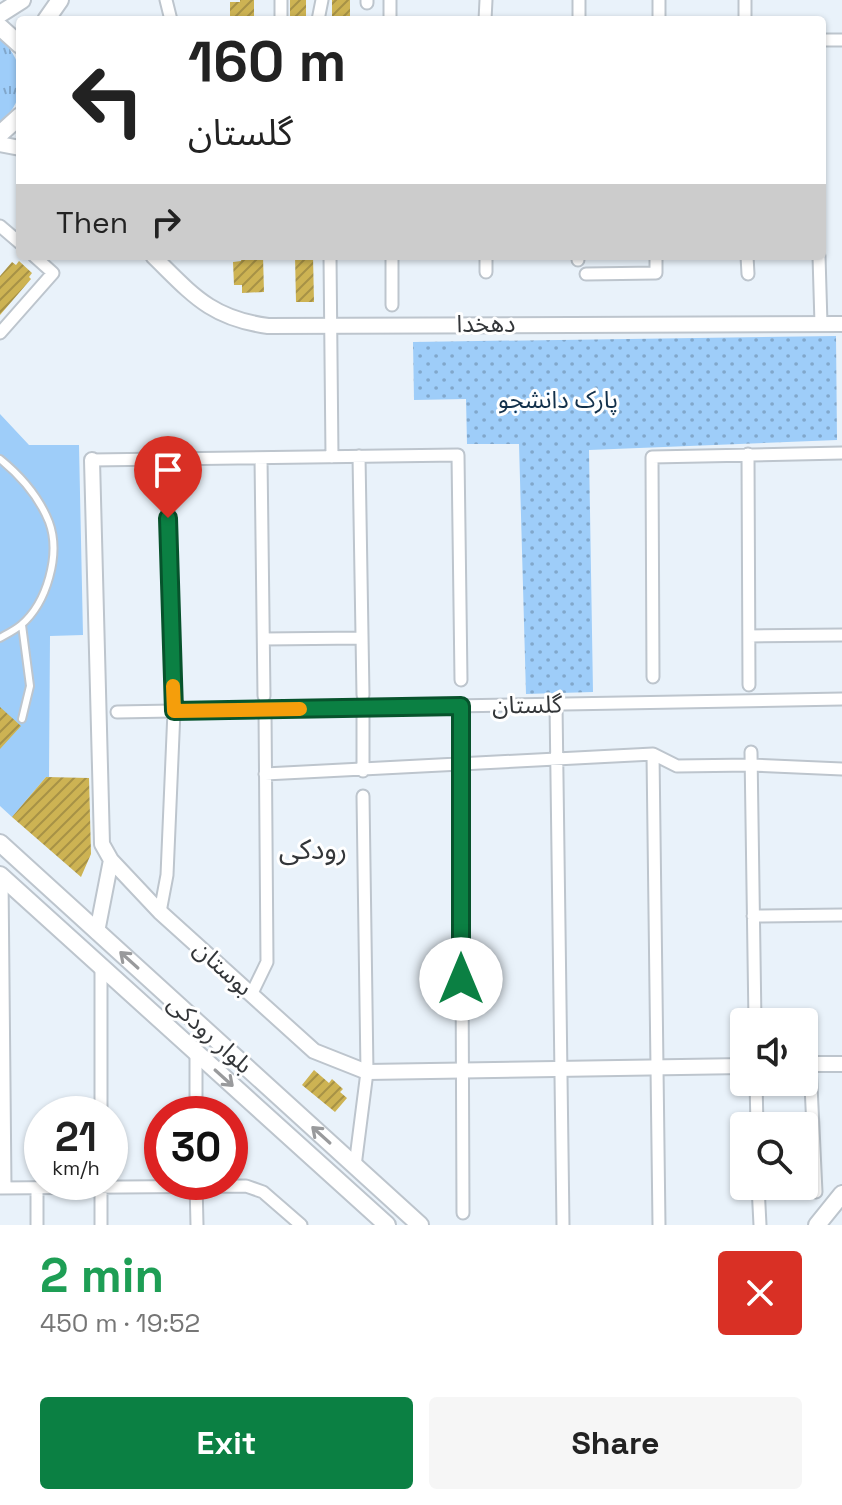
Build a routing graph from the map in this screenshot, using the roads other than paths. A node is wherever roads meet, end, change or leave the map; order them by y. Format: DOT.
graph roads {
  1 [pos="22,0"];
  2 [pos="0,14"];
  3 [pos="0,27"];
  4 [pos="16,41"];
  5 [pos="16,120"];
  6 [pos="0,134"];
  7 [pos="0,226"];
  8 [pos="16,240"];
  9 [pos="38,260"];
  10 [pos="157,260"];
  11 [pos="330,260"];
  12 [pos="392,260"];
  13 [pos="486,260"];
  14 [pos="656,260"];
  15 [pos="747,260"];
  16 [pos="819,260"];
  17 [pos="486,272"];
  18 [pos="586,274"];
  19 [pos="748,274"];
  20 [pos="392,305"];
  21 [pos="331,324"];
  22 [pos="821,324"];
  23 [pos="842,324"];
  24 [pos="0,333"];
  25 [pos="842,453"];
  26 [pos="748,454"];
  27 [pos="359,456"];
  28 [pos="332,457"];
  29 [pos="261,458"];
  30 [pos="0,459"];
  31 [pos="166,459"];
  32 [pos="92,460"];
  33 [pos="22,625"];
  34 [pos="842,635"];
  35 [pos="749,636"];
  36 [pos="0,638"];
  37 [pos="362,638"];
  38 [pos="264,639"];
  39 [pos="653,677"];
  40 [pos="461,680"];
  41 [pos="749,685"];
  42 [pos="363,695"];
  43 [pos="264,696"];
  44 [pos="842,699"];
  45 [pos="556,704"];
  46 [pos="461,706"];
  47 [pos="363,708"];
  48 [pos="265,710"];
  49 [pos="174,711"];
  50 [pos="117,712"];
  51 [pos="22,719"];
  52 [pos="653,754"];
  53 [pos="558,757"];
  54 [pos="751,758"];
  55 [pos="462,765"];
  56 [pos="842,769"];
  57 [pos="363,771"];
  58 [pos="265,774"];
  59 [pos="363,796"];
  60 [pos="0,843"];
  61 [pos="111,860"];
  62 [pos="1,876"];
  63 [pos="160,912"];
  64 [pos="842,915"];
  65 [pos="753,916"];
  66 [pos="97,932"];
  67 [pos="101,967"];
  68 [pos="252,993"];
  69 [pos="755,1008"];
  70 [pos="2,1040"];
  71 [pos="196,1053"];
  72 [pos="818,1064"];
  73 [pos="842,1064"];
  74 [pos="730,1066"];
  75 [pos="658,1067"];
  76 [pos="561,1069"];
  77 [pos="461,1071"];
  78 [pos="367,1072"];
  79 [pos="101,1096"];
  80 [pos="196,1096"];
  81 [pos="355,1166"];
  82 [pos="248,1187"];
  83 [pos="3,1188"];
  84 [pos="24,1188"];
  85 [pos="842,1194"];
  86 [pos="37,1200"];
  87 [pos="101,1200"];
  88 [pos="196,1200"];
  89 [pos="759,1200"];
  90 [pos="463,1213"];
  91 [pos="37,1225"];
  92 [pos="101,1225"];
  93 [pos="197,1225"];
  94 [pos="301,1225"];
  95 [pos="387,1225"];
  96 [pos="420,1225"];
  97 [pos="563,1225"];
  98 [pos="659,1225"];
  99 [pos="760,1225"];
  100 [pos="817,1225"];
  1 -- 2 [label="main road"];
  3 -- 4 [label="main road"];
  5 -- 6 [label="main road"];
  7 -- 8 [label="street"];
  9 -- 24 [label="street"];
  10 -- 21 [label="street, دهخدا"];
  11 -- 21 [label="street"];
  12 -- 20 [label="street"];
  13 -- 17 [label="street"];
  14 -- 18 [label="street"];
  15 -- 19 [label="street"];
  16 -- 22 [label="street"];
  21 -- 22 [label="street, دهخدا"];
  21 -- 28 [label="street"];
  22 -- 23 [label="street, دهخدا"];
  25 -- 26 [label="street"];
  26 -- 35 [label="street"];
  26 -- 39 [label="street"];
  27 -- 28 [label="street"];
  27 -- 37 [label="street"];
  27 -- 40 [label="street"];
  28 -- 29 [label="street"];
  29 -- 31 [label="street"];
  29 -- 38 [label="street"];
  30 -- 33 [label="lane"];
  31 -- 32 [label="street"];
  31 -- 49 [label="street"];
  32 -- 61 [label="street, بوستان"];
  33 -- 36 [label="lane"];
  33 -- 51 [label="lane"];
  34 -- 35 [label="street"];
  35 -- 41 [label="street"];
  37 -- 38 [label="street"];
  37 -- 42 [label="street"];
  38 -- 43 [label="street"];
  44 -- 45 [label="street, گلستان"];
  45 -- 46 [label="street, گلستان"];
  45 -- 53 [label="street"];
  46 -- 47 [label="street, گلستان"];
  46 -- 55 [label="street"];
  47 -- 48 [label="street, گلستان"];
  47 -- 57 [label="street"];
  48 -- 49 [label="street, گلستان"];
  48 -- 58 [label="street"];
  49 -- 50 [label="street, گلستان"];
  49 -- 63 [label="street"];
  52 -- 53 [label="street"];
  52 -- 54 [label="street"];
  52 -- 75 [label="street"];
  53 -- 55 [label="street"];
  53 -- 76 [label="street"];
  54 -- 56 [label="street"];
  54 -- 65 [label="street"];
  55 -- 57 [label="street"];
  55 -- 77 [label="street"];
  57 -- 58 [label="street"];
  58 -- 68 [label="street"];
  59 -- 78 [label="street"];
  60 -- 66 [label="main road, بلوار رودکی"];
  61 -- 63 [label="street, بوستان"];
  61 -- 66 [label="street"];
  62 -- 67 [label="main road, بلوار رودکی"];
  62 -- 70 [label="street"];
  63 -- 68 [label="street, بوستان"];
  64 -- 65 [label="street"];
  65 -- 69 [label="street"];
  81 -- 66 [label="main road, بلوار رودکی, one-way"];
  67 -- 71 [label="main road, بلوار رودکی"];
  67 -- 79 [label="street"];
  68 -- 78 [label="street, بوستان"];
  70 -- 83 [label="street"];
  71 -- 80 [label="street"];
  71 -- 95 [label="main road, بلوار رودکی, one-way"];
  72 -- 73 [label="street"];
  74 -- 75 [label="street, بوستان"];
  75 -- 76 [label="street, بوستان"];
  75 -- 98 [label="street"];
  76 -- 77 [label="street, بوستان"];
  76 -- 97 [label="street"];
  77 -- 78 [label="street, بوستان"];
  77 -- 90 [label="street"];
  78 -- 81 [label="street"];
  81 -- 96 [label="main road, بلوار رودکی"];
  82 -- 94 [label="street"];
  83 -- 84 [label="street"];
  85 -- 100 [label="main road"];
  86 -- 91 [label="street"];
  87 -- 92 [label="street"];
  88 -- 93 [label="street"];
  89 -- 99 [label="street"];
}
